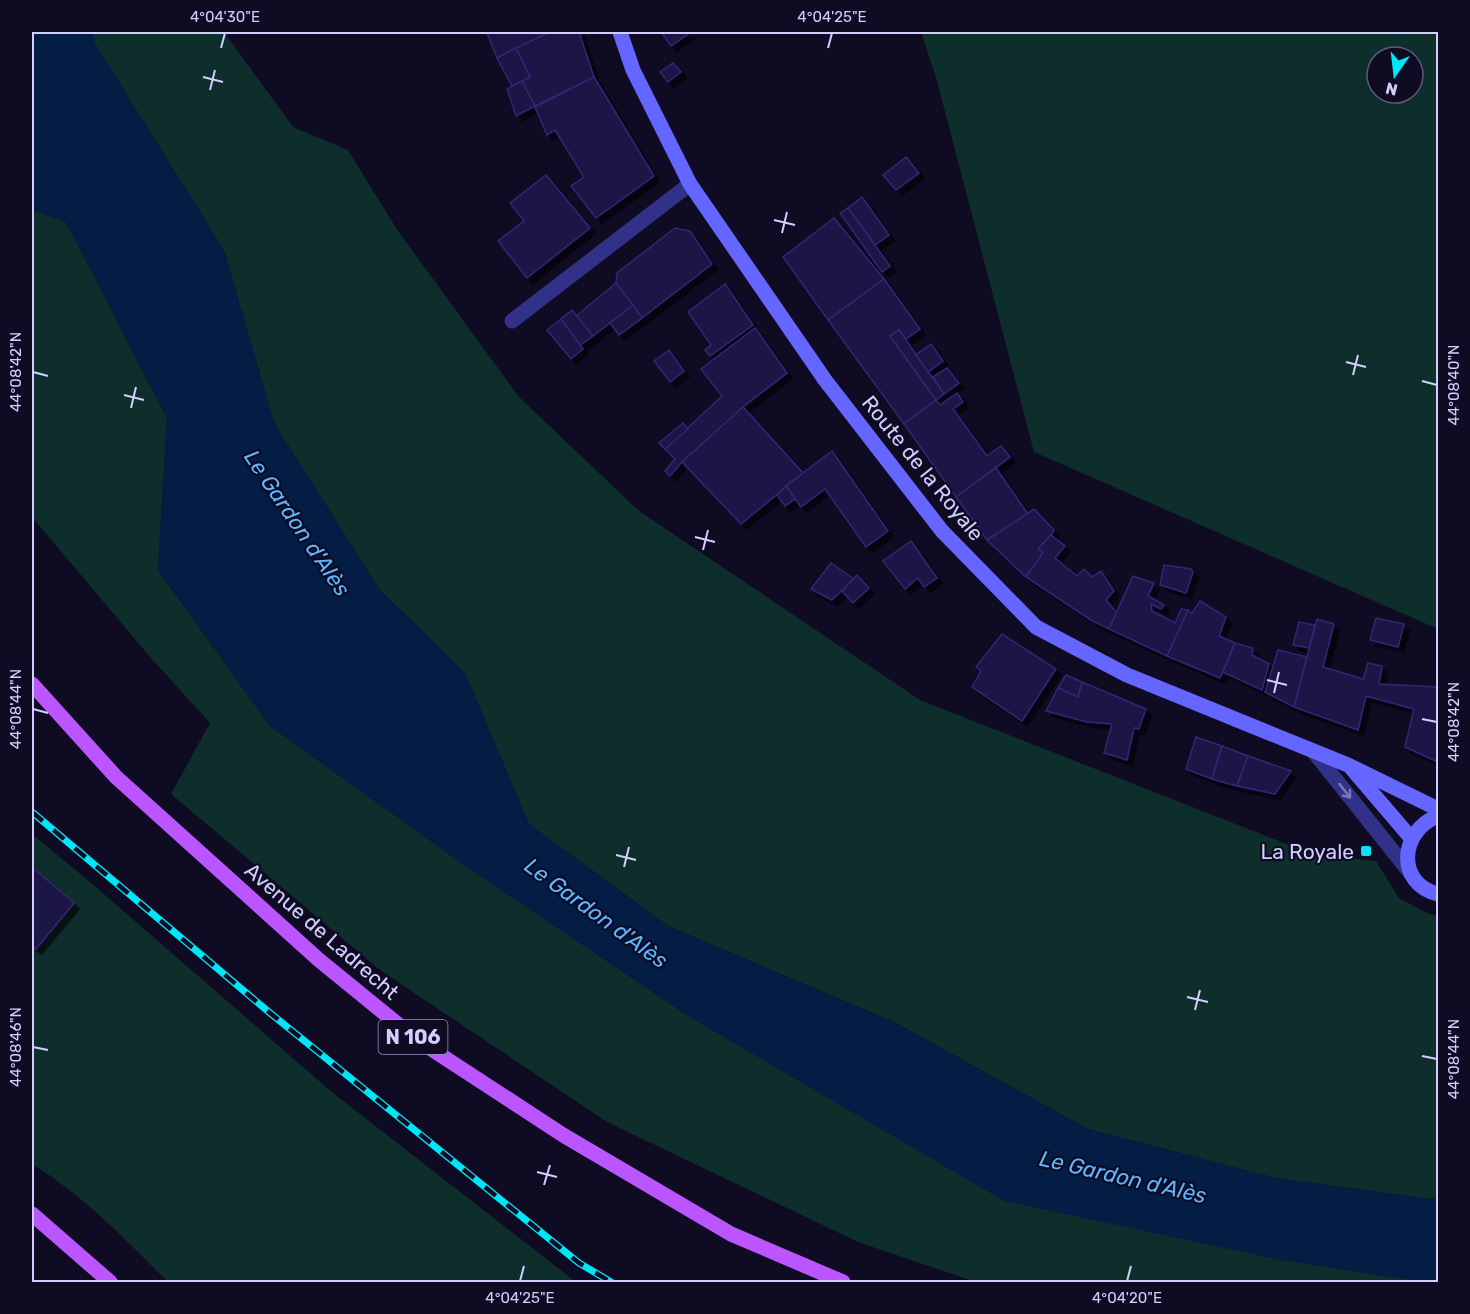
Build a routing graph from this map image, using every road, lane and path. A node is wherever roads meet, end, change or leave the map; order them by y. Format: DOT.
graph roads {
  1 [pos="620,32"];
  2 [pos="690,184"];
  3 [pos="512,321"];
  4 [pos="32,684"];
  5 [pos="1313,751"];
  6 [pos="1348,765"];
  7 [pos="1438,809"];
  8 [pos="1438,816"];
  9 [pos="1411,838"];
  10 [pos="1412,875"];
  11 [pos="1438,894"];
  12 [pos="32,1214"];
  13 [pos="110,1282"];
  14 [pos="843,1282"];
  1 -- 2 [label="main road, Route de la Royale"];
  2 -- 3 [label="lane"];
  2 -- 5 [label="main road, Route de la Royale"];
  4 -- 14 [label="main road, Avenue de Ladrecht / N 106"];
  5 -- 6 [label="main road, Route de la Royale"];
  5 -- 10 [label="lane, one-way"];
  6 -- 7 [label="main road, Route de la Royale"];
  6 -- 9 [label="main road, Route de la Royale"];
  8 -- 9 [label="main road"];
  9 -- 10 [label="main road"];
  10 -- 11 [label="main road"];
  12 -- 13 [label="main road"];
}
